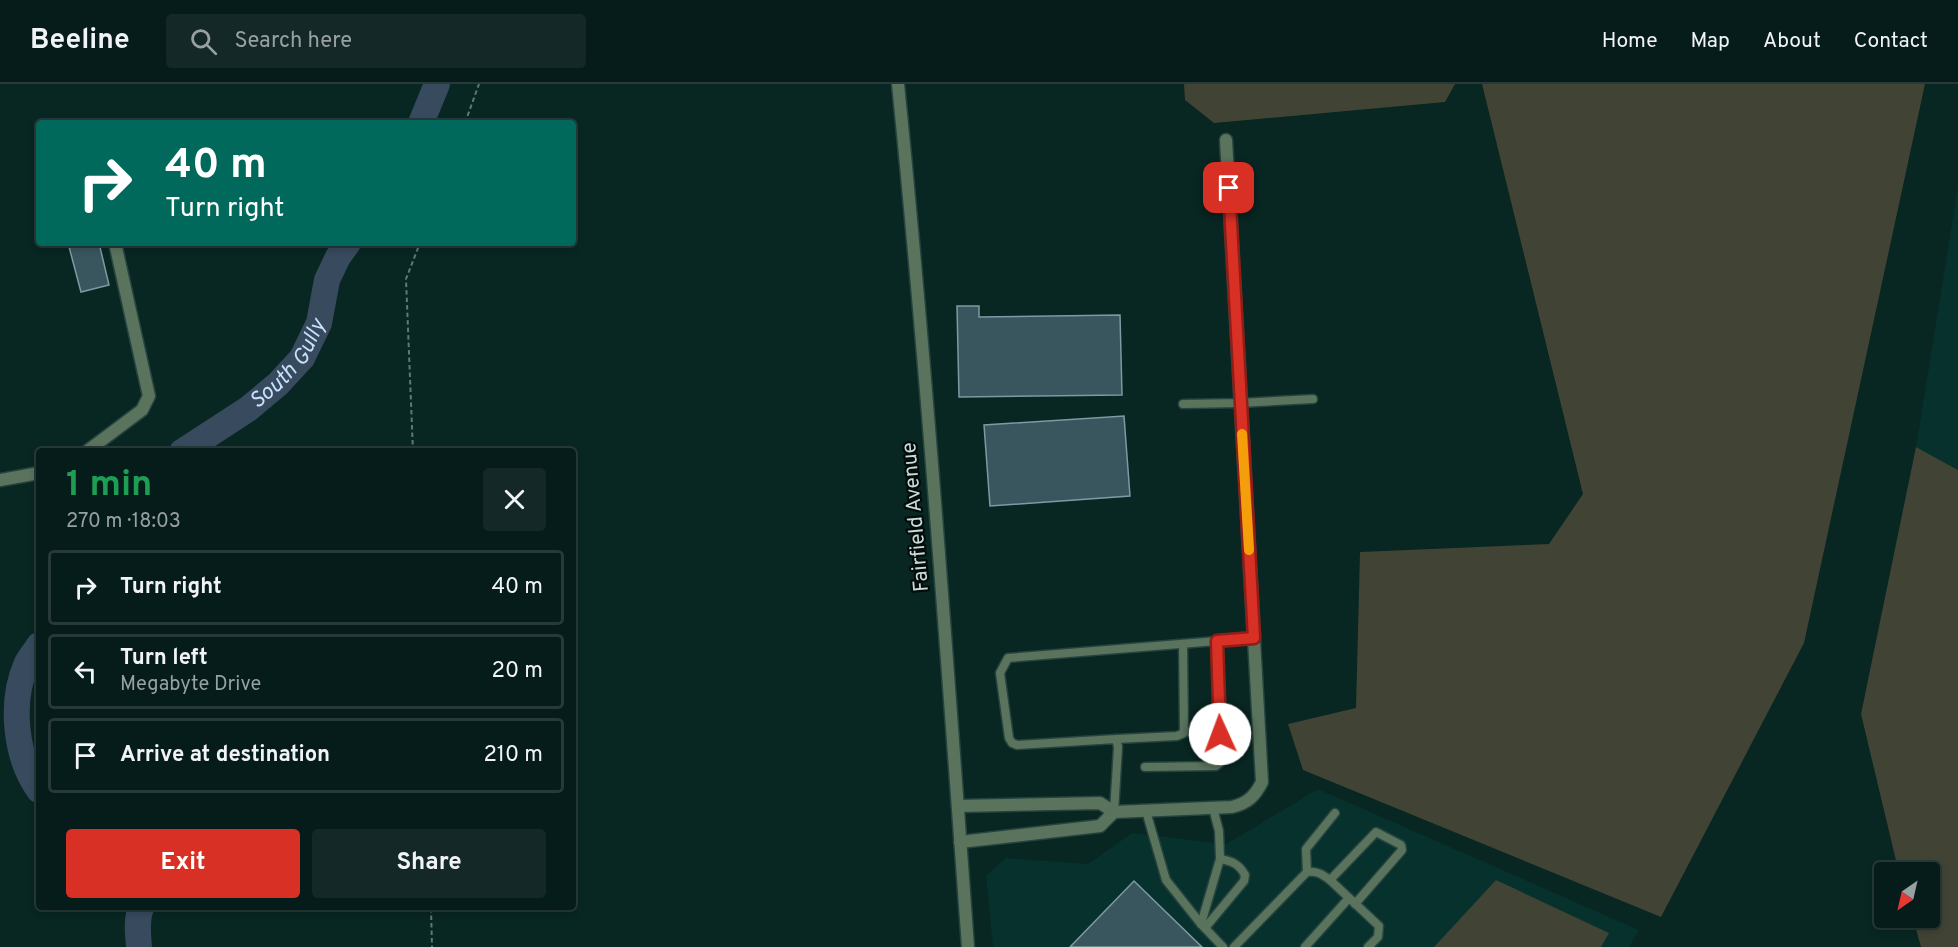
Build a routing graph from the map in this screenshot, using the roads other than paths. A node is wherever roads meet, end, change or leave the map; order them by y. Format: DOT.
graph roads {
  1 [pos="898,84"];
  2 [pos="1226,140"];
  3 [pos="117,246"];
  4 [pos="1313,399"];
  5 [pos="1240,403"];
  6 [pos="1183,404"];
  7 [pos="91,448"];
  8 [pos="36,474"];
  9 [pos="0,480"];
  10 [pos="1254,638"];
  11 [pos="1217,641"];
  12 [pos="1183,644"];
  13 [pos="1116,739"];
  14 [pos="1145,767"];
  15 [pos="957,806"];
  16 [pos="1213,808"];
  17 [pos="1146,811"];
  18 [pos="1114,812"];
  19 [pos="1335,813"];
  20 [pos="960,842"];
  21 [pos="1220,859"];
  22 [pos="1307,872"];
  23 [pos="1330,880"];
  24 [pos="1352,901"];
  25 [pos="1203,926"];
  26 [pos="968,947"];
  27 [pos="1223,947"];
  28 [pos="1234,947"];
  29 [pos="1305,947"];
  30 [pos="1368,947"];
  1 -- 15 [label="street, Fairfield Avenue"];
  2 -- 5 [label="street"];
  3 -- 7 [label="street"];
  4 -- 5 [label="lane"];
  5 -- 6 [label="lane"];
  5 -- 10 [label="street"];
  8 -- 9 [label="street"];
  10 -- 11 [label="lane"];
  10 -- 16 [label="street"];
  11 -- 12 [label="lane"];
  11 -- 14 [label="lane"];
  12 -- 13 [label="lane"];
  12 -- 13 [label="lane"];
  13 -- 18 [label="lane"];
  15 -- 18 [label="street"];
  15 -- 20 [label="street, Fairfield Avenue"];
  16 -- 17 [label="street"];
  16 -- 21 [label="lane"];
  17 -- 18 [label="street"];
  17 -- 25 [label="lane"];
  18 -- 20 [label="street"];
  19 -- 22 [label="lane"];
  20 -- 26 [label="street, Fairfield Avenue"];
  21 -- 25 [label="lane"];
  21 -- 25 [label="lane"];
  22 -- 23 [label="lane"];
  22 -- 28 [label="lane"];
  23 -- 24 [label="lane"];
  23 -- 24 [label="lane"];
  24 -- 29 [label="lane"];
  24 -- 30 [label="lane"];
  25 -- 27 [label="lane"];
}
